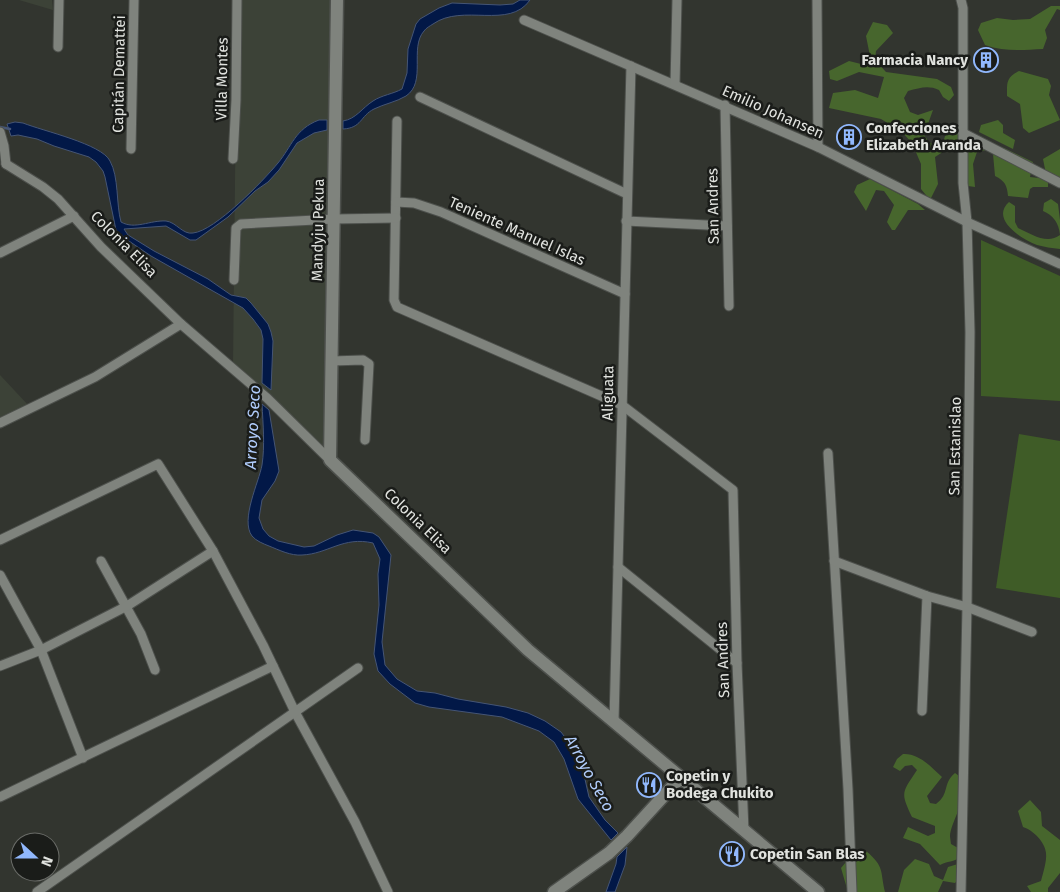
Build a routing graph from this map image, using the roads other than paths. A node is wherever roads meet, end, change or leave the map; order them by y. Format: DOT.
graph roads {
  1 [pos="59,0"];
  2 [pos="134,0"];
  3 [pos="237,0"];
  4 [pos="337,0"];
  5 [pos="677,0"];
  6 [pos="817,0"];
  7 [pos="961,0"];
  8 [pos="524,20"];
  9 [pos="58,46"];
  10 [pos="631,66"];
  11 [pos="676,84"];
  12 [pos="420,97"];
  13 [pos="725,105"];
  14 [pos="397,120"];
  15 [pos="0,132"];
  16 [pos="963,133"];
  17 [pos="818,147"];
  18 [pos="131,149"];
  19 [pos="233,159"];
  20 [pos="3,166"];
  21 [pos="1060,183"];
  22 [pos="627,194"];
  23 [pos="396,202"];
  24 [pos="74,216"];
  25 [pos="396,218"];
  26 [pos="334,219"];
  27 [pos="626,221"];
  28 [pos="967,222"];
  29 [pos="727,226"];
  30 [pos="0,253"];
  31 [pos="1060,264"];
  32 [pos="234,280"];
  33 [pos="625,294"];
  34 [pos="729,306"];
  35 [pos="181,324"];
  36 [pos="332,361"];
  37 [pos="622,405"];
  38 [pos="0,423"];
  39 [pos="365,440"];
  40 [pos="828,453"];
  41 [pos="330,460"];
  42 [pos="0,540"];
  43 [pos="213,551"];
  44 [pos="101,561"];
  45 [pos="834,561"];
  46 [pos="618,567"];
  47 [pos="0,576"];
  48 [pos="927,596"];
  49 [pos="127,606"];
  50 [pos="967,607"];
  51 [pos="1032,632"];
  52 [pos="41,650"];
  53 [pos="737,663"];
  54 [pos="0,666"];
  55 [pos="273,666"];
  56 [pos="358,668"];
  57 [pos="155,670"];
  58 [pos="922,710"];
  59 [pos="295,712"];
  60 [pos="614,721"];
  61 [pos="83,758"];
  62 [pos="681,777"];
  63 [pos="0,797"];
  64 [pos="744,830"];
  65 [pos="37,892"];
  66 [pos="388,892"];
  67 [pos="554,892"];
  68 [pos="818,892"];
  69 [pos="852,892"];
  70 [pos="962,892"];
  1 -- 9 [label="street"];
  2 -- 18 [label="street, Capitán Demattei"];
  3 -- 19 [label="street, Villa Montes"];
  4 -- 26 [label="street, Mandyju Pekua"];
  5 -- 11 [label="street"];
  6 -- 17 [label="street"];
  7 -- 16 [label="street, San Estanislao"];
  8 -- 10 [label="street, Emilio Johansen"];
  10 -- 11 [label="street, Emilio Johansen"];
  10 -- 22 [label="street, Aliguata"];
  11 -- 13 [label="street, Emilio Johansen"];
  12 -- 22 [label="street"];
  13 -- 17 [label="street, Emilio Johansen"];
  13 -- 29 [label="street, San Andres"];
  14 -- 23 [label="street"];
  15 -- 20 [label="street"];
  16 -- 21 [label="street"];
  16 -- 28 [label="street, San Estanislao"];
  17 -- 28 [label="street, Emilio Johansen"];
  20 -- 24 [label="street, Colonia Elisa"];
  22 -- 27 [label="street, Aliguata"];
  23 -- 25 [label="street"];
  23 -- 33 [label="street, Teniente Manuel Islas"];
  24 -- 30 [label="street"];
  24 -- 35 [label="street, Colonia Elisa"];
  25 -- 26 [label="street"];
  25 -- 37 [label="street"];
  26 -- 32 [label="street"];
  26 -- 36 [label="street, Mandyju Pekua"];
  27 -- 29 [label="street"];
  27 -- 33 [label="street, Aliguata"];
  28 -- 31 [label="street, Emilio Johansen"];
  28 -- 50 [label="street, San Estanislao"];
  29 -- 34 [label="street, San Andres"];
  33 -- 37 [label="street, Aliguata"];
  35 -- 38 [label="street"];
  35 -- 41 [label="street, Colonia Elisa"];
  36 -- 39 [label="street"];
  36 -- 41 [label="street, Mandyju Pekua"];
  37 -- 46 [label="street, Aliguata"];
  37 -- 53 [label="street, San Andres"];
  40 -- 45 [label="street"];
  41 -- 60 [label="street, Colonia Elisa"];
  42 -- 43 [label="street"];
  43 -- 49 [label="street"];
  43 -- 55 [label="street"];
  44 -- 49 [label="street"];
  45 -- 48 [label="street"];
  45 -- 69 [label="street"];
  46 -- 53 [label="street"];
  46 -- 60 [label="street, Aliguata"];
  47 -- 52 [label="street"];
  48 -- 50 [label="street"];
  48 -- 58 [label="street"];
  49 -- 52 [label="street"];
  49 -- 57 [label="street"];
  50 -- 51 [label="street"];
  50 -- 70 [label="street, San Estanislao"];
  52 -- 54 [label="street"];
  52 -- 61 [label="street"];
  53 -- 64 [label="street, San Andres"];
  55 -- 59 [label="street"];
  55 -- 61 [label="street"];
  56 -- 59 [label="street"];
  59 -- 65 [label="street"];
  59 -- 66 [label="street"];
  60 -- 62 [label="street, Colonia Elisa"];
  61 -- 63 [label="street"];
  62 -- 64 [label="street, Colonia Elisa"];
  62 -- 67 [label="street"];
  64 -- 68 [label="street, Colonia Elisa"];
}
